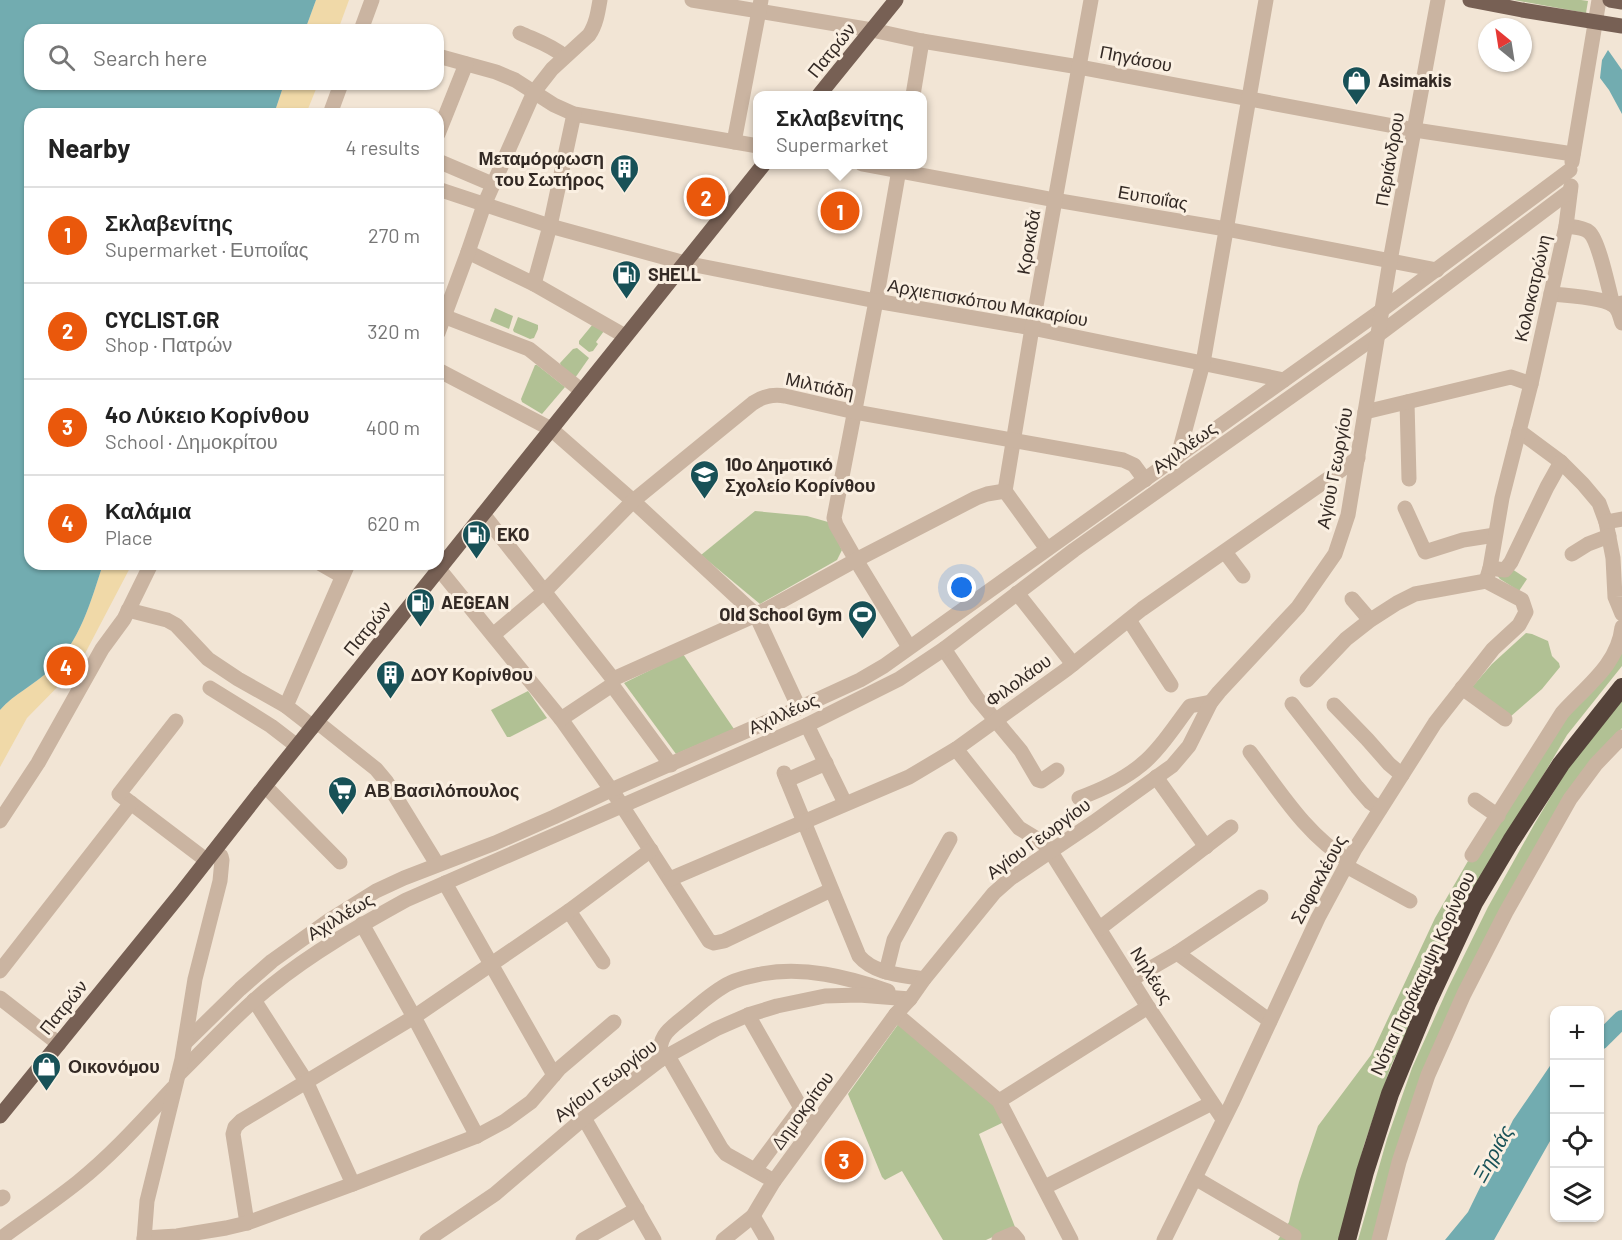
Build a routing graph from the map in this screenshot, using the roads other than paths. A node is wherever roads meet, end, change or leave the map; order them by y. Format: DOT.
graph roads {
  1 [pos="372,0"];
  2 [pos="600,0"];
  3 [pos="692,0"];
  4 [pos="896,0"];
  5 [pos="1091,0"];
  6 [pos="1266,0"];
  7 [pos="1438,0"];
  8 [pos="1470,0"];
  9 [pos="1599,0"];
  10 [pos="1610,0"];
  11 [pos="1622,2"];
  12 [pos="760,6"];
  13 [pos="1596,22"];
  14 [pos="363,24"];
  15 [pos="1622,26"];
  16 [pos="872,30"];
  17 [pos="520,33"];
  18 [pos="922,41"];
  19 [pos="564,56"];
  20 [pos="444,58"];
  21 [pos="466,64"];
  22 [pos="1079,68"];
  23 [pos="340,90"];
  24 [pos="823,91"];
  25 [pos="914,91"];
  26 [pos="534,92"];
  27 [pos="1249,99"];
  28 [pos="335,108"];
  29 [pos="574,114"];
  30 [pos="444,119"];
  31 [pos="1414,130"];
  32 [pos="734,142"];
  33 [pos="753,145"];
  34 [pos="1573,154"];
  35 [pos="444,164"];
  36 [pos="761,169"];
  37 [pos="899,169"];
  38 [pos="904,169"];
  39 [pos="1570,170"];
  40 [pos="492,184"];
  41 [pos="444,191"];
  42 [pos="1570,191"];
  43 [pos="1055,200"];
  44 [pos="484,205"];
  45 [pos="550,226"];
  46 [pos="1566,226"];
  47 [pos="1226,229"];
  48 [pos="468,252"];
  49 [pos="1390,261"];
  50 [pos="685,263"];
  51 [pos="1437,270"];
  52 [pos="534,284"];
  53 [pos="1551,294"];
  54 [pos="876,301"];
  55 [pos="1618,304"];
  56 [pos="444,308"];
  57 [pos="1382,310"];
  58 [pos="444,316"];
  59 [pos="1622,323"];
  60 [pos="1032,328"];
  61 [pos="1378,330"];
  62 [pos="626,336"];
  63 [pos="1203,363"];
  64 [pos="444,373"];
  65 [pos="1284,380"];
  66 [pos="1531,384"];
  67 [pos="582,391"];
  68 [pos="1407,402"];
  69 [pos="855,412"];
  70 [pos="1365,412"];
  71 [pos="551,429"];
  72 [pos="1519,431"];
  73 [pos="1014,441"];
  74 [pos="1178,456"];
  75 [pos="1358,458"];
  76 [pos="1561,462"];
  77 [pos="1409,479"];
  78 [pos="1145,480"];
  79 [pos="1005,491"];
  80 [pos="633,501"];
  81 [pos="1405,508"];
  82 [pos="483,514"];
  83 [pos="1622,519"];
  84 [pos="1607,529"];
  85 [pos="1495,535"];
  86 [pos="1047,549"];
  87 [pos="1225,552"];
  88 [pos="1572,554"];
  89 [pos="856,560"];
  90 [pos="444,563"];
  91 [pos="149,570"];
  92 [pos="345,570"];
  93 [pos="438,570"];
  94 [pos="440,570"];
  95 [pos="1488,575"];
  96 [pos="1243,576"];
  97 [pos="544,592"];
  98 [pos="1017,593"];
  99 [pos="1352,599"];
  100 [pos="128,610"];
  101 [pos="1622,614"];
  102 [pos="756,615"];
  103 [pos="1129,620"];
  104 [pos="1370,620"];
  105 [pos="1622,627"];
  106 [pos="494,634"];
  107 [pos="909,647"];
  108 [pos="944,648"];
  109 [pos="1073,664"];
  110 [pos="1307,680"];
  111 [pos="612,682"];
  112 [pos="1171,685"];
  113 [pos="1622,687"];
  114 [pos="210,688"];
  115 [pos="1462,688"];
  116 [pos="1211,702"];
  117 [pos="1292,704"];
  118 [pos="1334,705"];
  119 [pos="286,706"];
  120 [pos="799,708"];
  121 [pos="561,719"];
  122 [pos="1505,719"];
  123 [pos="176,721"];
  124 [pos="996,721"];
  125 [pos="315,724"];
  126 [pos="807,724"];
  127 [pos="1622,737"];
  128 [pos="297,746"];
  129 [pos="956,749"];
  130 [pos="1250,752"];
  131 [pos="826,763"];
  132 [pos="671,765"];
  133 [pos="1057,770"];
  134 [pos="1402,775"];
  135 [pos="1156,777"];
  136 [pos="265,786"];
  137 [pos="611,790"];
  138 [pos="1079,798"];
  139 [pos="1474,800"];
  140 [pos="131,803"];
  141 [pos="845,803"];
  142 [pos="622,806"];
  143 [pos="1380,809"];
  144 [pos="1498,816"];
  145 [pos="0,821"];
  146 [pos="805,822"];
  147 [pos="1231,827"];
  148 [pos="950,839"];
  149 [pos="1206,847"];
  150 [pos="651,850"];
  151 [pos="1051,852"];
  152 [pos="1472,855"];
  153 [pos="208,858"];
  154 [pos="340,861"];
  155 [pos="1347,863"];
  156 [pos="437,864"];
  157 [pos="670,879"];
  158 [pos="445,883"];
  159 [pos="831,890"];
  160 [pos="1261,897"];
  161 [pos="1410,901"];
  162 [pos="569,911"];
  163 [pos="362,924"];
  164 [pos="1100,928"];
  165 [pos="1177,953"];
  166 [pos="603,962"];
  167 [pos="491,964"];
  168 [pos="0,971"];
  169 [pos="886,972"];
  170 [pos="924,979"];
  171 [pos="1132,979"];
  172 [pos="0,998"];
  173 [pos="910,999"];
  174 [pos="254,1000"];
  175 [pos="1148,1007"];
  176 [pos="896,1014"];
  177 [pos="748,1015"];
  178 [pos="414,1017"];
  179 [pos="1270,1021"];
  180 [pos="614,1022"];
  181 [pos="58,1044"];
  182 [pos="185,1044"];
  183 [pos="664,1058"];
  184 [pos="554,1075"];
  185 [pos="177,1080"];
  186 [pos="306,1081"];
  187 [pos="999,1101"];
  188 [pos="1212,1103"];
  189 [pos="801,1108"];
  190 [pos="0,1116"];
  191 [pos="584,1118"];
  192 [pos="1222,1119"];
  193 [pos="817,1122"];
  194 [pos="477,1136"];
  195 [pos="755,1170"];
  196 [pos="1195,1178"];
  197 [pos="774,1181"];
  198 [pos="353,1184"];
  199 [pos="1045,1187"];
  200 [pos="636,1209"];
  201 [pos="753,1216"];
  202 [pos="247,1223"];
  203 [pos="1282,1235"];
  204 [pos="142,1236"];
  205 [pos="0,1239"];
  206 [pos="427,1240"];
  207 [pos="583,1240"];
  208 [pos="654,1240"];
  209 [pos="723,1240"];
  210 [pos="767,1240"];
  211 [pos="1071,1240"];
  212 [pos="1164,1240"];
  213 [pos="1347,1240"];
  214 [pos="1379,1240"];
  1 -- 14 [label="street"];
  2 -- 19 [label="street"];
  3 -- 12 [label="street, Πηγάσου"];
  4 -- 16 [label="main road, Πατρών"];
  5 -- 22 [label="street, Κροκιδά"];
  6 -- 27 [label="street"];
  7 -- 31 [label="street, Περιάνδρου"];
  8 -- 13 [label="main road"];
  9 -- 13 [label="street, Κολοκοτρώνη"];
  10 -- 11 [label="main road"];
  12 -- 16 [label="street, Πηγάσου"];
  12 -- 32 [label="street"];
  13 -- 15 [label="main road"];
  13 -- 34 [label="street, Κολοκοτρώνη"];
  16 -- 18 [label="street, Πηγάσου"];
  16 -- 24 [label="main road, Πατρών"];
  17 -- 19 [label="street"];
  18 -- 22 [label="street, Πηγάσου"];
  18 -- 25 [label="street"];
  19 -- 26 [label="street"];
  20 -- 21 [label="street"];
  21 -- 26 [label="street"];
  21 -- 30 [label="street"];
  22 -- 27 [label="street, Πηγάσου"];
  22 -- 43 [label="street, Κροκιδά"];
  23 -- 28 [label="street"];
  26 -- 29 [label="street"];
  26 -- 40 [label="street"];
  27 -- 31 [label="street, Πηγάσου"];
  27 -- 47 [label="street"];
  29 -- 32 [label="street"];
  29 -- 45 [label="street"];
  31 -- 34 [label="street, Πηγάσου"];
  31 -- 49 [label="street, Περιάνδρου"];
  32 -- 33 [label="street"];
  34 -- 39 [label="street, Κολοκοτρώνη"];
  35 -- 40 [label="street"];
  36 -- 50 [label="main road, Πατρών"];
  37 -- 54 [label="street"];
  38 -- 43 [label="street, Ευποιΐας"];
  39 -- 42 [label="street, Κολοκοτρώνη"];
  39 -- 51 [label="street, Αχιλλέως"];
  40 -- 44 [label="street"];
  41 -- 44 [label="street, Αρχιεπισκόπου Μακαρίου"];
  42 -- 46 [label="street, Κολοκοτρώνη"];
  42 -- 61 [label="street, Αχιλλέως"];
  43 -- 47 [label="street, Ευποιΐας"];
  43 -- 60 [label="street, Κροκιδά"];
  44 -- 45 [label="street, Αρχιεπισκόπου Μακαρίου"];
  44 -- 48 [label="street"];
  45 -- 50 [label="street, Αρχιεπισκόπου Μακαρίου"];
  45 -- 52 [label="street"];
  46 -- 53 [label="street, Κολοκοτρώνη"];
  46 -- 55 [label="street"];
  47 -- 49 [label="street, Ευποιΐας"];
  47 -- 63 [label="street"];
  48 -- 52 [label="street"];
  48 -- 56 [label="street"];
  49 -- 51 [label="street, Ευποιΐας"];
  49 -- 57 [label="street, Περιάνδρου"];
  50 -- 54 [label="street, Αρχιεπισκόπου Μακαρίου"];
  50 -- 62 [label="main road, Πατρών"];
  51 -- 57 [label="street, Αχιλλέως"];
  52 -- 62 [label="street"];
  53 -- 55 [label="street"];
  53 -- 66 [label="street, Κολοκοτρώνη"];
  54 -- 60 [label="street, Αρχιεπισκόπου Μακαρίου"];
  54 -- 69 [label="street"];
  55 -- 59 [label="street"];
  57 -- 61 [label="street, Περιάνδρου"];
  57 -- 65 [label="street, Αχιλλέως"];
  58 -- 67 [label="street"];
  60 -- 63 [label="street, Αρχιεπισκόπου Μακαρίου"];
  60 -- 73 [label="street, Κροκιδά"];
  61 -- 70 [label="street, Αγίου Γεωργίου"];
  61 -- 98 [label="street, Αχιλλέως"];
  62 -- 67 [label="main road, Πατρών"];
  63 -- 65 [label="street, Αρχιεπισκόπου Μακαρίου"];
  63 -- 74 [label="street"];
  64 -- 71 [label="street"];
  65 -- 74 [label="street, Αχιλλέως"];
  66 -- 68 [label="street"];
  66 -- 72 [label="street, Κολοκοτρώνη"];
  67 -- 71 [label="main road, Πατρών"];
  68 -- 70 [label="street"];
  68 -- 77 [label="street"];
  69 -- 73 [label="street, Μιλτιάδη"];
  69 -- 80 [label="street, Μιλτιάδη"];
  69 -- 89 [label="street"];
  70 -- 75 [label="street, Αγίου Γεωργίου"];
  71 -- 80 [label="street"];
  71 -- 82 [label="main road, Πατρών"];
  72 -- 76 [label="street"];
  72 -- 85 [label="street, Κολοκοτρώνη"];
  73 -- 78 [label="street, Μιλτιάδη"];
  73 -- 79 [label="street, Κροκιδά"];
  74 -- 78 [label="street, Αχιλλέως"];
  75 -- 87 [label="street, Φιλολάου"];
  75 -- 116 [label="street, Αγίου Γεωργίου"];
  76 -- 84 [label="street"];
  76 -- 95 [label="street"];
  78 -- 86 [label="street, Αχιλλέως"];
  79 -- 86 [label="street"];
  79 -- 89 [label="street"];
  80 -- 97 [label="street, Μιλτιάδη"];
  80 -- 102 [label="street"];
  81 -- 85 [label="street"];
  82 -- 90 [label="main road, Πατρών"];
  82 -- 97 [label="street"];
  83 -- 84 [label="street"];
  84 -- 88 [label="street"];
  84 -- 101 [label="street"];
  85 -- 95 [label="street, Κολοκοτρώνη"];
  86 -- 107 [label="street, Αχιλλέως"];
  87 -- 96 [label="street"];
  87 -- 103 [label="street, Φιλολάου"];
  89 -- 102 [label="street"];
  89 -- 107 [label="street"];
  91 -- 100 [label="street"];
  92 -- 119 [label="street"];
  93 -- 125 [label="main road, Πατρών"];
  94 -- 106 [label="street"];
  95 -- 104 [label="street"];
  95 -- 115 [label="street, Σοφοκλέους"];
  97 -- 106 [label="street, Μιλτιάδη"];
  97 -- 111 [label="street"];
  98 -- 108 [label="street, Αχιλλέως"];
  98 -- 109 [label="street"];
  99 -- 104 [label="street"];
  100 -- 119 [label="street"];
  100 -- 145 [label="street"];
  102 -- 111 [label="street"];
  102 -- 120 [label="street"];
  103 -- 109 [label="street, Φιλολάου"];
  103 -- 112 [label="street"];
  104 -- 110 [label="street"];
  105 -- 144 [label="street"];
  106 -- 121 [label="street"];
  107 -- 120 [label="street, Αχιλλέως"];
  108 -- 124 [label="street"];
  108 -- 126 [label="street, Αχιλλέως"];
  109 -- 124 [label="street, Φιλολάου"];
  111 -- 121 [label="street"];
  111 -- 132 [label="street"];
  113 -- 213 [label="highway, Νότια Παράκαμψη Κορίνθου"];
  114 -- 128 [label="street"];
  115 -- 122 [label="street"];
  115 -- 134 [label="street, Σοφοκλέους"];
  116 -- 135 [label="street, Αγίου Γεωργίου"];
  116 -- 138 [label="street"];
  117 -- 143 [label="street"];
  118 -- 134 [label="street"];
  119 -- 125 [label="street"];
  120 -- 132 [label="street, Αχιλλέως"];
  121 -- 137 [label="street"];
  123 -- 140 [label="street"];
  124 -- 129 [label="street, Φιλολάου"];
  124 -- 133 [label="street"];
  125 -- 128 [label="main road, Πατρών"];
  125 -- 156 [label="street"];
  126 -- 131 [label="street"];
  126 -- 142 [label="street, Αχιλλέως"];
  127 -- 214 [label="street"];
  128 -- 136 [label="main road, Πατρών"];
  129 -- 141 [label="street, Φιλολάου"];
  129 -- 151 [label="street, Νηλέως"];
  130 -- 155 [label="street"];
  131 -- 141 [label="street"];
  131 -- 146 [label="street"];
  132 -- 137 [label="street, Αχιλλέως"];
  134 -- 143 [label="street, Σοφοκλέους"];
  135 -- 149 [label="street"];
  135 -- 151 [label="street, Αγίου Γεωργίου"];
  136 -- 153 [label="main road, Πατρών"];
  136 -- 154 [label="street"];
  137 -- 142 [label="street"];
  137 -- 156 [label="street, Αχιλλέως"];
  139 -- 144 [label="street"];
  140 -- 153 [label="street"];
  140 -- 168 [label="street"];
  141 -- 146 [label="street, Φιλολάου"];
  142 -- 150 [label="street"];
  142 -- 158 [label="street, Αχιλλέως"];
  143 -- 155 [label="street, Σοφοκλέους"];
  144 -- 152 [label="street"];
  146 -- 157 [label="street, Φιλολάου"];
  146 -- 159 [label="street"];
  147 -- 149 [label="street"];
  148 -- 169 [label="street"];
  149 -- 164 [label="street"];
  150 -- 157 [label="street"];
  150 -- 162 [label="street"];
  151 -- 164 [label="street, Νηλέως"];
  151 -- 170 [label="street, Αγίου Γεωργίου"];
  153 -- 181 [label="main road, Πατρών"];
  153 -- 182 [label="street"];
  155 -- 161 [label="street"];
  155 -- 179 [label="street, Σοφοκλέους"];
  156 -- 182 [label="street, Αχιλλέως"];
  157 -- 159 [label="street"];
  158 -- 163 [label="street, Αχιλλέως"];
  158 -- 167 [label="street"];
  159 -- 169 [label="street"];
  160 -- 165 [label="street"];
  162 -- 166 [label="street"];
  162 -- 167 [label="street"];
  163 -- 174 [label="street, Αχιλλέως"];
  163 -- 178 [label="street"];
  164 -- 171 [label="street, Νηλέως"];
  165 -- 171 [label="street"];
  165 -- 179 [label="street"];
  167 -- 178 [label="street"];
  167 -- 184 [label="street"];
  169 -- 170 [label="street"];
  170 -- 173 [label="street, Αγίου Γεωργίου"];
  171 -- 175 [label="street, Νηλέως"];
  172 -- 181 [label="street"];
  173 -- 176 [label="street, Δημοκρίτου"];
  173 -- 177 [label="street, Αγίου Γεωργίου"];
  173 -- 183 [label="street"];
  174 -- 185 [label="street, Αχιλλέως"];
  174 -- 186 [label="street"];
  175 -- 187 [label="street"];
  175 -- 188 [label="street, Νηλέως"];
  176 -- 187 [label="street"];
  176 -- 193 [label="street, Δημοκρίτου"];
  177 -- 183 [label="street, Αγίου Γεωργίου"];
  177 -- 189 [label="street"];
  178 -- 186 [label="street"];
  178 -- 194 [label="street"];
  179 -- 192 [label="street, Σοφοκλέους"];
  180 -- 184 [label="street"];
  181 -- 190 [label="main road, Πατρών"];
  182 -- 185 [label="street"];
  183 -- 191 [label="street, Αγίου Γεωργίου"];
  183 -- 195 [label="street"];
  184 -- 194 [label="street"];
  185 -- 204 [label="street"];
  185 -- 205 [label="street, Αχιλλέως"];
  186 -- 198 [label="street"];
  186 -- 202 [label="street"];
  187 -- 199 [label="street"];
  188 -- 192 [label="street, Νηλέως"];
  188 -- 199 [label="street"];
  189 -- 193 [label="street"];
  189 -- 195 [label="street"];
  191 -- 200 [label="street"];
  191 -- 206 [label="street, Αγίου Γεωργίου"];
  192 -- 196 [label="street, Σοφοκλέους"];
  193 -- 197 [label="street, Δημοκρίτου"];
  194 -- 198 [label="street"];
  195 -- 197 [label="street"];
  196 -- 203 [label="street"];
  196 -- 212 [label="street, Σοφοκλέους"];
  197 -- 201 [label="street, Δημοκρίτου"];
  198 -- 202 [label="street"];
  199 -- 211 [label="street"];
  200 -- 207 [label="street"];
  200 -- 208 [label="street"];
  201 -- 209 [label="street, Δημοκρίτου"];
  201 -- 210 [label="street"];
  202 -- 204 [label="street"];
}
